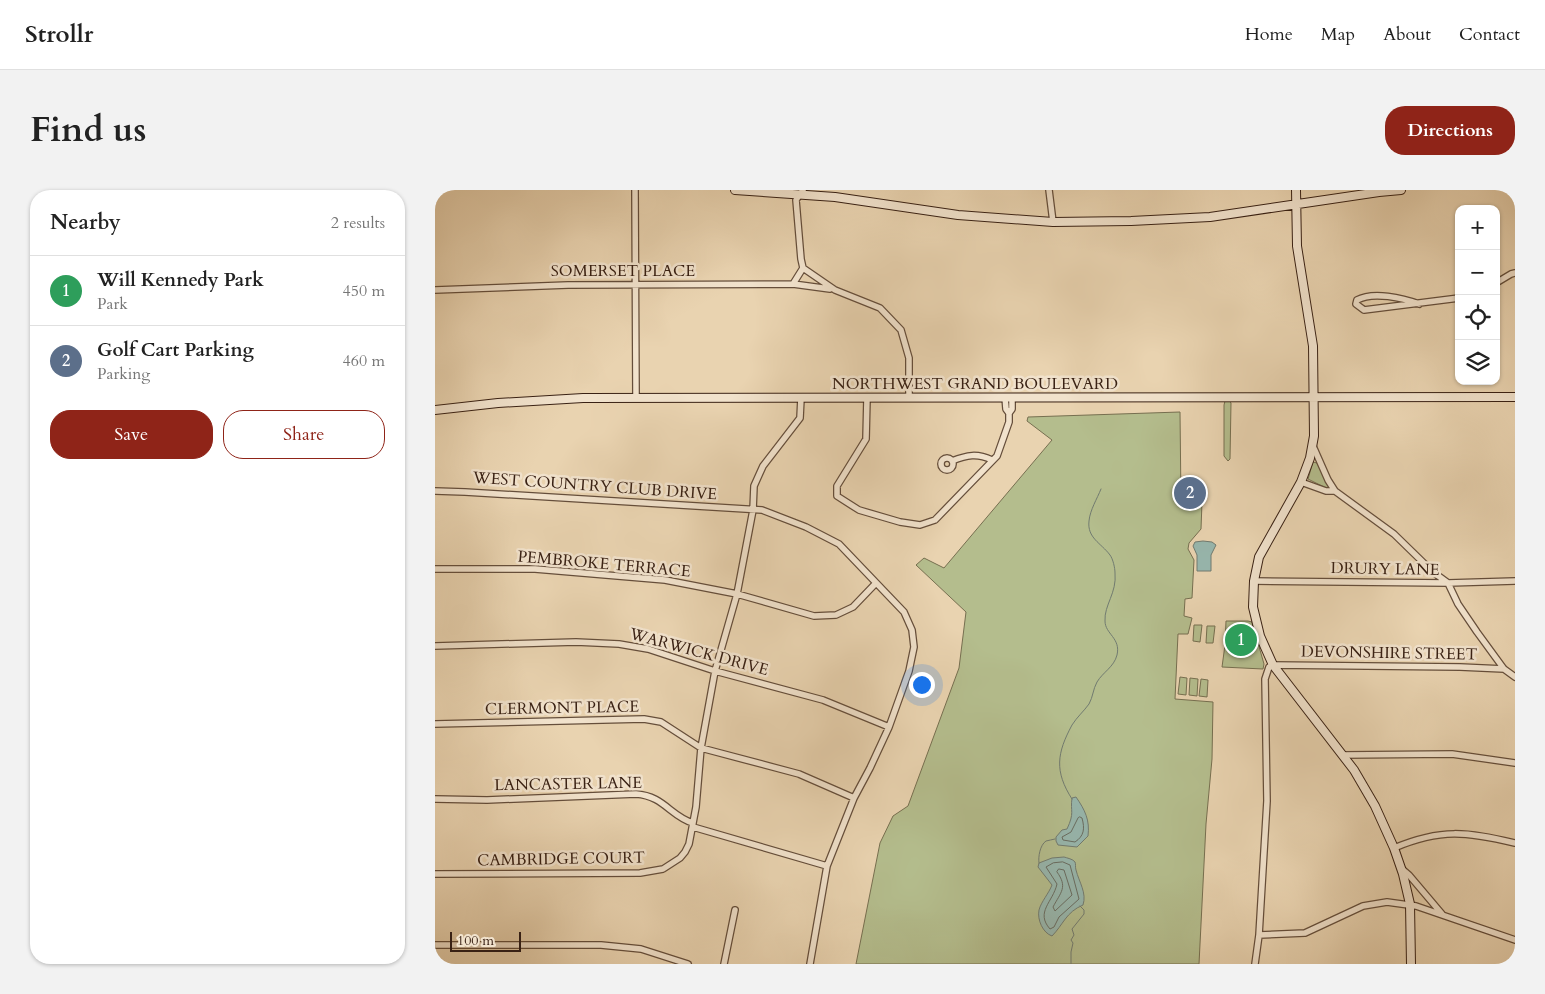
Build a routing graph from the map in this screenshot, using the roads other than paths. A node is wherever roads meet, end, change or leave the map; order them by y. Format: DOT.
graph roads {
  1 [pos="635,190"];
  2 [pos="735,190"];
  3 [pos="1049,190"];
  4 [pos="1296,190"];
  5 [pos="1401,190"];
  6 [pos="801,192"];
  7 [pos="1296,204"];
  8 [pos="1053,222"];
  9 [pos="803,268"];
  10 [pos="1515,273"];
  11 [pos="1500,281"];
  12 [pos="636,284"];
  13 [pos="793,284"];
  14 [pos="435,290"];
  15 [pos="835,290"];
  16 [pos="1455,299"];
  17 [pos="1419,304"];
  18 [pos="636,397"];
  19 [pos="1009,397"];
  20 [pos="1314,397"];
  21 [pos="1515,397"];
  22 [pos="801,398"];
  23 [pos="867,398"];
  24 [pos="909,398"];
  25 [pos="435,410"];
  26 [pos="1313,446"];
  27 [pos="992,460"];
  28 [pos="952,461"];
  29 [pos="1301,482"];
  30 [pos="435,491"];
  31 [pos="1335,491"];
  32 [pos="753,510"];
  33 [pos="435,569"];
  34 [pos="1254,581"];
  35 [pos="1515,582"];
  36 [pos="876,583"];
  37 [pos="1448,583"];
  38 [pos="737,594"];
  39 [pos="435,646"];
  40 [pos="1273,665"];
  41 [pos="1505,669"];
  42 [pos="715,671"];
  43 [pos="1515,677"];
  44 [pos="435,724"];
  45 [pos="889,727"];
  46 [pos="701,748"];
  47 [pos="1343,755"];
  48 [pos="1515,763"];
  49 [pos="854,798"];
  50 [pos="435,799"];
  51 [pos="693,825"];
  52 [pos="1515,843"];
  53 [pos="1394,848"];
  54 [pos="827,866"];
  55 [pos="1402,869"];
  56 [pos="435,874"];
  57 [pos="1410,904"];
  58 [pos="735,910"];
  59 [pos="1444,915"];
  60 [pos="1259,935"];
  61 [pos="1515,940"];
  62 [pos="435,945"];
  63 [pos="688,964"];
  64 [pos="724,964"];
  65 [pos="810,964"];
  66 [pos="1255,964"];
  67 [pos="1411,964"];
  1 -- 12 [label="street"];
  2 -- 6 [label="street"];
  3 -- 8 [label="street"];
  4 -- 7 [label="street"];
  5 -- 7 [label="street"];
  6 -- 8 [label="street"];
  6 -- 9 [label="street"];
  7 -- 8 [label="street"];
  7 -- 20 [label="street"];
  9 -- 13 [label="street"];
  9 -- 15 [label="street"];
  10 -- 11 [label="street"];
  12 -- 13 [label="street, SOMERSET PLACE"];
  12 -- 14 [label="street, SOMERSET PLACE"];
  12 -- 18 [label="street"];
  13 -- 15 [label="street, SOMERSET PLACE"];
  15 -- 24 [label="street"];
  16 -- 17 [label="street"];
  17 -- 17 [label="street"];
  18 -- 22 [label="street, NORTHWEST GRAND BOULEVARD"];
  18 -- 25 [label="street, NORTHWEST GRAND BOULEVARD"];
  19 -- 20 [label="street, NORTHWEST GRAND BOULEVARD"];
  19 -- 24 [label="street, NORTHWEST GRAND BOULEVARD"];
  19 -- 27 [label="street"];
  20 -- 21 [label="street, NORTHWEST GRAND BOULEVARD"];
  20 -- 26 [label="street"];
  22 -- 23 [label="street, NORTHWEST GRAND BOULEVARD"];
  22 -- 32 [label="street, CAMBRIDGE COURT"];
  23 -- 24 [label="street, NORTHWEST GRAND BOULEVARD"];
  23 -- 27 [label="street"];
  26 -- 29 [label="street"];
  26 -- 31 [label="street"];
  27 -- 28 [label="street"];
  29 -- 31 [label="street"];
  29 -- 34 [label="street"];
  30 -- 32 [label="street, WEST COUNTRY CLUB DRIVE"];
  31 -- 37 [label="street"];
  32 -- 36 [label="street, WEST COUNTRY CLUB DRIVE"];
  32 -- 38 [label="street, CAMBRIDGE COURT"];
  33 -- 38 [label="street, PEMBROKE TERRACE"];
  34 -- 37 [label="street, DRURY LANE"];
  34 -- 40 [label="street"];
  35 -- 37 [label="street, DRURY LANE"];
  36 -- 38 [label="street, PEMBROKE TERRACE"];
  36 -- 45 [label="street, WEST COUNTRY CLUB DRIVE"];
  37 -- 41 [label="street"];
  38 -- 42 [label="street, CAMBRIDGE COURT"];
  39 -- 42 [label="street, WARWICK DRIVE"];
  40 -- 41 [label="street, DEVONSHIRE STREET"];
  40 -- 47 [label="street"];
  40 -- 60 [label="street"];
  41 -- 43 [label="street"];
  42 -- 45 [label="street, WARWICK DRIVE"];
  42 -- 46 [label="street, CAMBRIDGE COURT"];
  44 -- 46 [label="street, CLERMONT PLACE"];
  45 -- 49 [label="street, WEST COUNTRY CLUB DRIVE"];
  46 -- 49 [label="street, CLERMONT PLACE"];
  46 -- 51 [label="street, CAMBRIDGE COURT"];
  47 -- 48 [label="street"];
  47 -- 53 [label="street"];
  49 -- 54 [label="street, WEST COUNTRY CLUB DRIVE"];
  50 -- 51 [label="street, LANCASTER LANE"];
  51 -- 54 [label="street, LANCASTER LANE"];
  51 -- 56 [label="street, CAMBRIDGE COURT"];
  52 -- 53 [label="street"];
  53 -- 55 [label="street"];
  54 -- 65 [label="street, WEST COUNTRY CLUB DRIVE"];
  55 -- 57 [label="street"];
  55 -- 59 [label="street"];
  57 -- 59 [label="street"];
  57 -- 60 [label="street"];
  57 -- 67 [label="street"];
  58 -- 64 [label="street"];
  59 -- 61 [label="street"];
  60 -- 66 [label="street"];
  62 -- 63 [label="street"];
}
